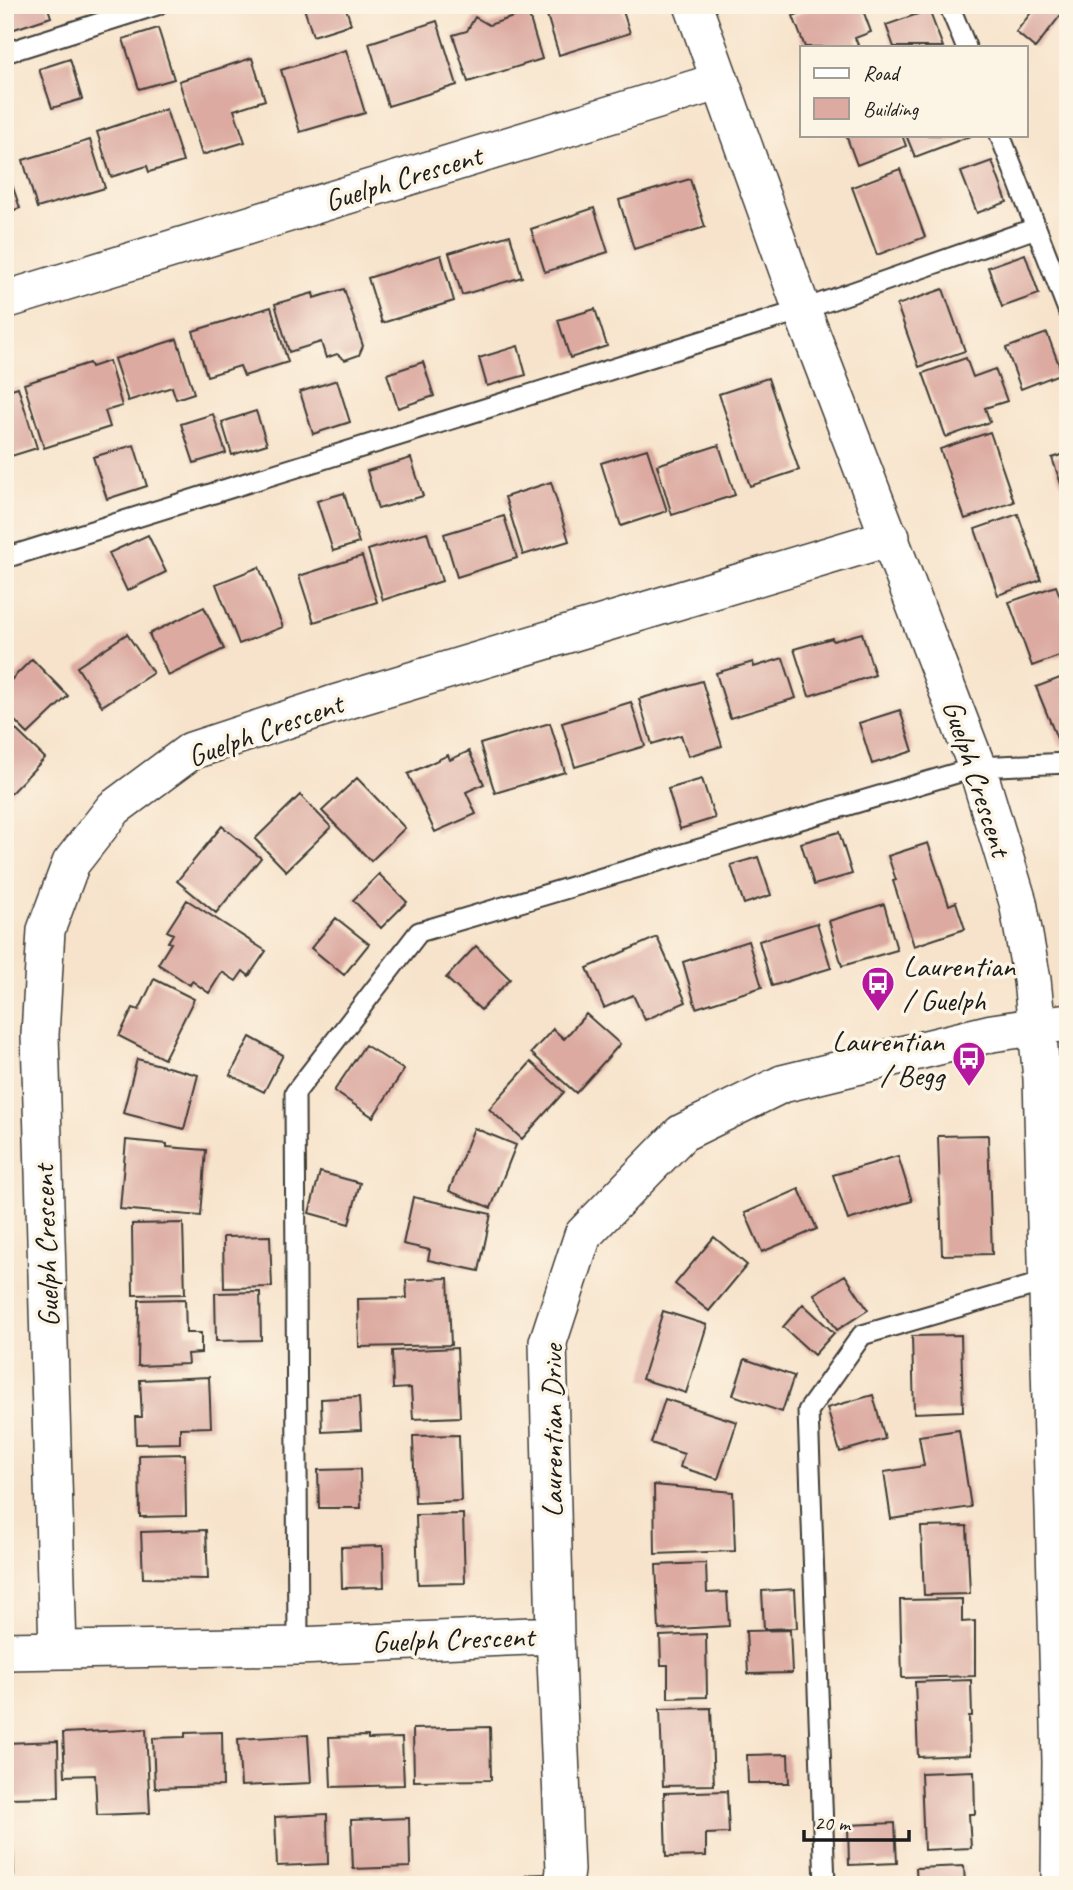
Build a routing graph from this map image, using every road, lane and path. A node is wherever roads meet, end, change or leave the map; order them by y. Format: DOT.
graph roads {
  1 [pos="157,5"];
  2 [pos="693,5"];
  3 [pos="949,5"];
  4 [pos="966,46"];
  5 [pos="5,52"];
  6 [pos="720,81"];
  7 [pos="1000,136"];
  8 [pos="1037,228"];
  9 [pos="5,300"];
  10 [pos="802,310"];
  11 [pos="1068,310"];
  12 [pos="891,537"];
  13 [pos="5,558"];
  14 [pos="1068,763"];
  15 [pos="977,767"];
  16 [pos="1052,1024"];
  17 [pos="1058,1281"];
  18 [pos="1061,1520"];
  19 [pos="555,1635"];
  20 [pos="298,1646"];
  21 [pos="58,1650"];
  22 [pos="5,1651"];
  23 [pos="1064,1761"];
  24 [pos="563,1884"];
  25 [pos="531,1885"];
  26 [pos="825,1885"];
  27 [pos="1060,1885"];
  1 -- 5 [label="lane"];
  2 -- 6 [label="street, Guelph Crescent"];
  3 -- 4 [label="lane"];
  6 -- 9 [label="street, Guelph Crescent"];
  6 -- 10 [label="street, Guelph Crescent"];
  7 -- 8 [label="lane"];
  8 -- 10 [label="lane"];
  8 -- 11 [label="lane"];
  10 -- 12 [label="street, Guelph Crescent"];
  10 -- 13 [label="lane"];
  12 -- 15 [label="street, Guelph Crescent"];
  12 -- 21 [label="street, Guelph Crescent"];
  14 -- 15 [label="lane"];
  15 -- 16 [label="street, Guelph Crescent"];
  15 -- 20 [label="lane"];
  16 -- 17 [label="street, Guelph Crescent"];
  16 -- 19 [label="street, Laurentian Drive"];
  17 -- 18 [label="street, Guelph Crescent"];
  17 -- 26 [label="lane"];
  18 -- 23 [label="street, Guelph Crescent"];
  19 -- 20 [label="street, Guelph Crescent"];
  19 -- 24 [label="street, Laurentian Drive"];
  20 -- 21 [label="street, Guelph Crescent"];
  21 -- 22 [label="street, Guelph Crescent"];
  23 -- 27 [label="street, Guelph Crescent"];
  24 -- 25 [label="lane"];
}
